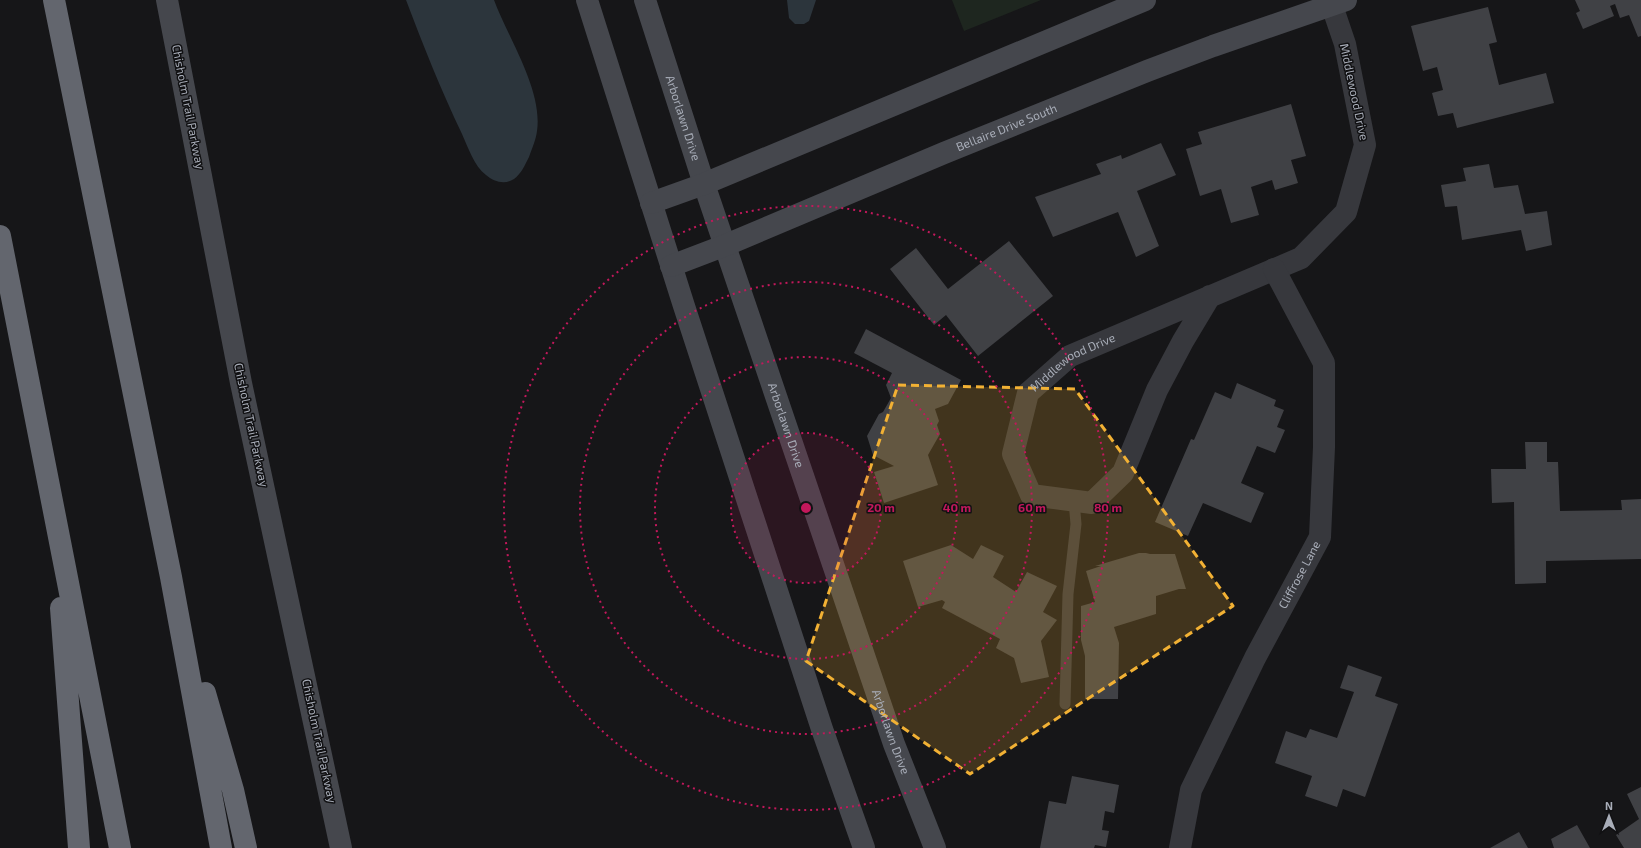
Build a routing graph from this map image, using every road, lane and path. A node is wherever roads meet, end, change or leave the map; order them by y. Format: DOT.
graph roads {
  1 [pos="54,0"];
  2 [pos="167,0"];
  3 [pos="587,0"];
  4 [pos="645,0"];
  5 [pos="1145,0"];
  6 [pos="1336,2"];
  7 [pos="704,184"];
  8 [pos="651,203"];
  9 [pos="0,236"];
  10 [pos="726,245"];
  11 [pos="671,266"];
  12 [pos="1274,269"];
  13 [pos="1210,296"];
  14 [pos="1074,501"];
  15 [pos="53,506"];
  16 [pos="171,577"];
  17 [pos="1065,704"];
  18 [pos="79,848"];
  19 [pos="120,848"];
  20 [pos="221,848"];
  21 [pos="246,848"];
  22 [pos="341,848"];
  23 [pos="864,848"];
  24 [pos="935,848"];
  25 [pos="1180,848"];
  1 -- 16 [label="highway"];
  2 -- 22 [label="main road, Chisholm Trail Parkway"];
  3 -- 8 [label="main road"];
  4 -- 7 [label="main road, Arborlawn Drive"];
  5 -- 7 [label="main road"];
  6 -- 10 [label="main road, Bellaire Drive South"];
  6 -- 12 [label="street, Middlewood Drive"];
  7 -- 8 [label="main road"];
  7 -- 10 [label="main road, Arborlawn Drive"];
  8 -- 11 [label="main road"];
  9 -- 15 [label="highway"];
  10 -- 11 [label="main road, Bellaire Drive South"];
  10 -- 24 [label="main road, Arborlawn Drive"];
  11 -- 23 [label="main road"];
  12 -- 13 [label="street, Middlewood Drive"];
  12 -- 25 [label="street, Cliffrose Lane"];
  13 -- 14 [label="street, Middlewood Drive"];
  13 -- 14 [label="street, Middlewood Drive"];
  14 -- 17 [label="lane"];
  15 -- 18 [label="highway"];
  15 -- 19 [label="highway"];
  16 -- 20 [label="highway"];
  16 -- 21 [label="highway"];
}
